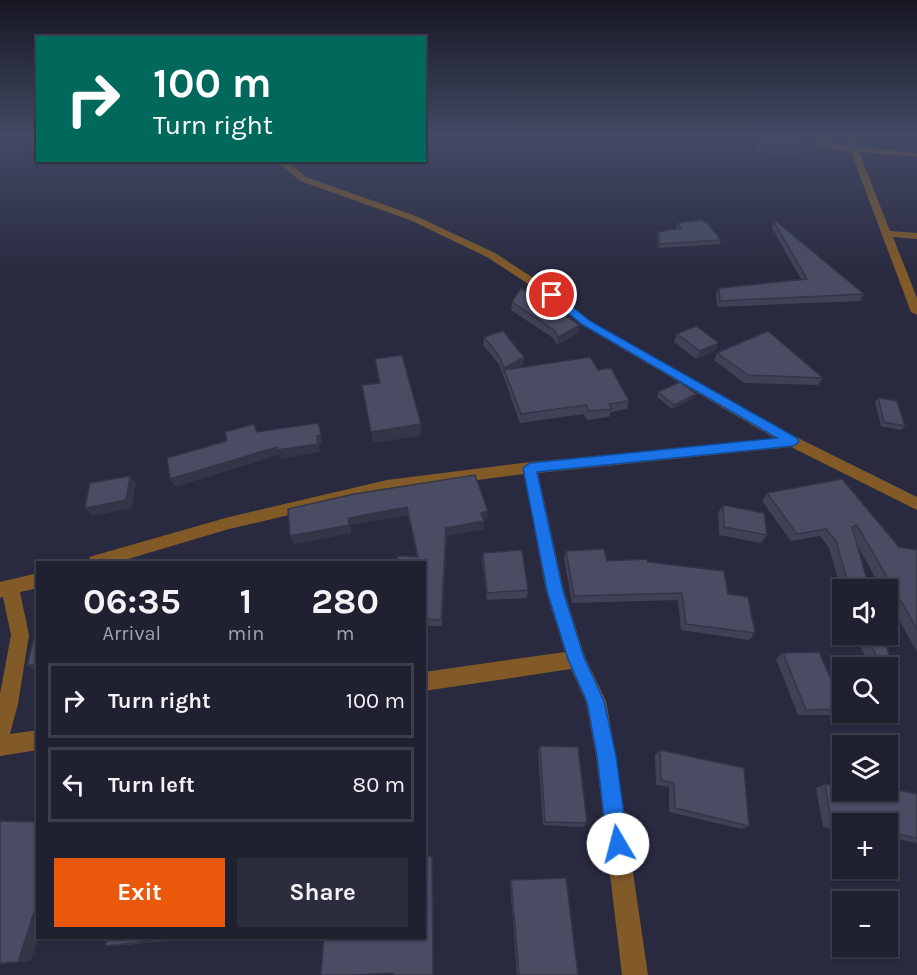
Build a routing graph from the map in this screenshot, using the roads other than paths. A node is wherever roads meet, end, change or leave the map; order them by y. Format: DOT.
graph roads {
  1 [pos="310,182"];
  2 [pos="866,182"];
  3 [pos="886,233"];
  4 [pos="917,236"];
  5 [pos="917,312"];
  6 [pos="793,442"];
  7 [pos="530,468"];
  8 [pos="917,504"];
  9 [pos="99,561"];
  10 [pos="36,581"];
  11 [pos="5,589"];
  12 [pos="576,659"];
  13 [pos="426,682"];
  14 [pos="0,733"];
  15 [pos="36,740"];
  16 [pos="0,746"];
  17 [pos="635,975"];
  1 -- 6 [label="street"];
  2 -- 3 [label="street"];
  3 -- 4 [label="street"];
  3 -- 5 [label="street"];
  6 -- 7 [label="street"];
  6 -- 8 [label="street"];
  7 -- 9 [label="street"];
  7 -- 12 [label="street"];
  10 -- 11 [label="street"];
  11 -- 14 [label="street"];
  12 -- 13 [label="street"];
  12 -- 17 [label="street"];
  15 -- 16 [label="street"];
}
